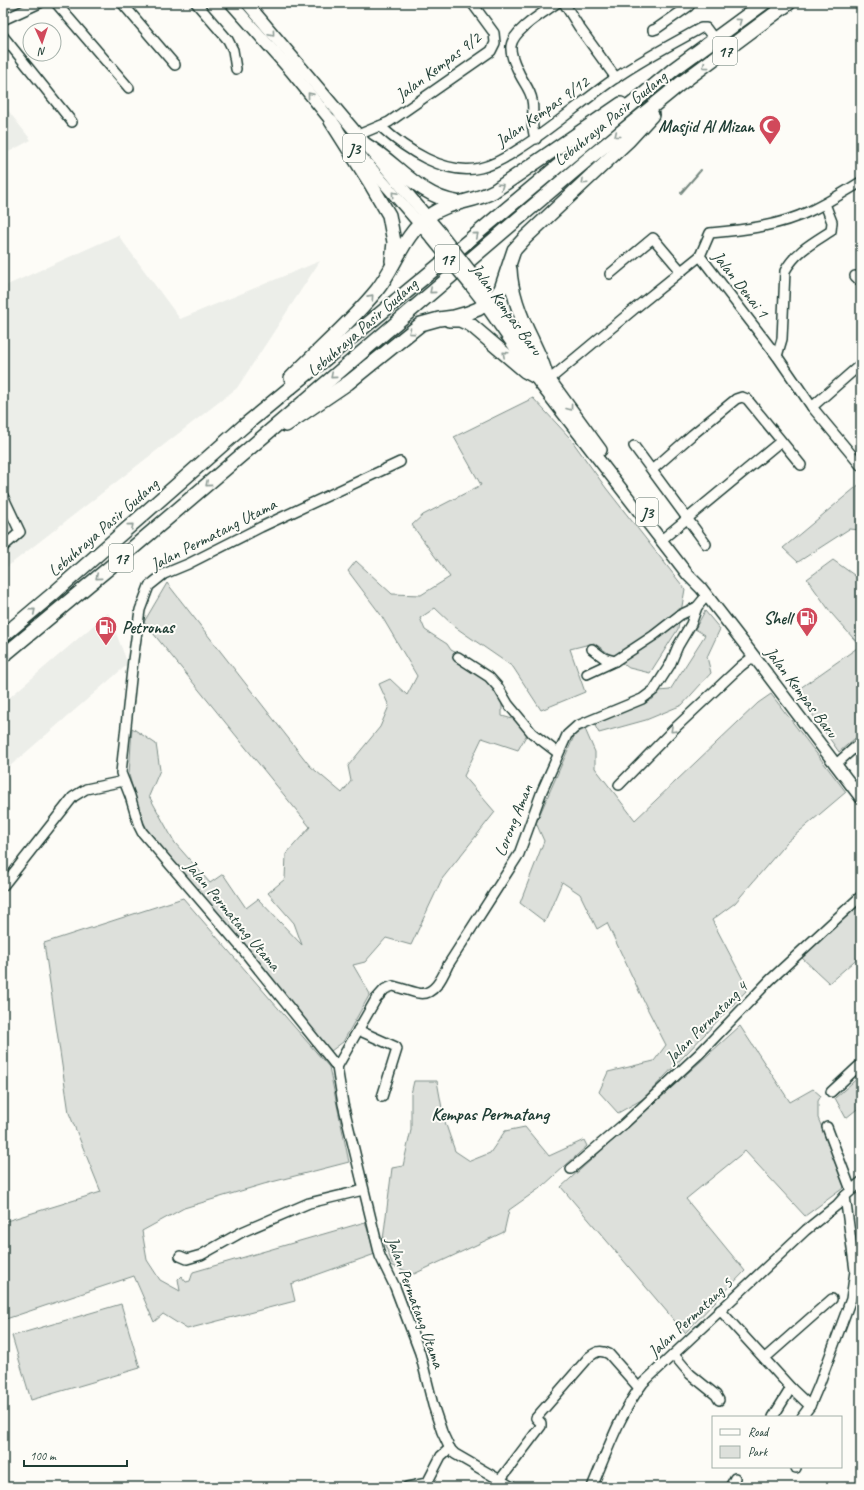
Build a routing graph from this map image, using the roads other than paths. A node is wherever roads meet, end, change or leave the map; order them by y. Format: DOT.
graph roads {
  1 [pos="40,3"];
  2 [pos="56,3"];
  3 [pos="122,3"];
  4 [pos="196,3"];
  5 [pos="231,3"];
  6 [pos="247,3"];
  7 [pos="472,3"];
  8 [pos="557,3"];
  9 [pos="564,3"];
  10 [pos="691,3"];
  11 [pos="764,3"];
  12 [pos="789,3"];
  13 [pos="3,20"];
  14 [pos="653,30"];
  15 [pos="3,36"];
  16 [pos="714,39"];
  17 [pos="175,65"];
  18 [pos="236,69"];
  19 [pos="674,69"];
  20 [pos="616,78"];
  21 [pos="680,84"];
  22 [pos="129,88"];
  23 [pos="331,121"];
  24 [pos="72,122"];
  25 [pos="380,126"];
  26 [pos="358,135"];
  27 [pos="536,139"];
  28 [pos="366,145"];
  29 [pos="861,182"];
  30 [pos="458,203"];
  31 [pos="825,204"];
  32 [pos="424,220"];
  33 [pos="700,256"];
  34 [pos="510,261"];
  35 [pos="390,270"];
  36 [pos="681,271"];
  37 [pos="610,274"];
  38 [pos="489,302"];
  39 [pos="439,319"];
  40 [pos="777,356"];
  41 [pos="861,364"];
  42 [pos="543,377"];
  43 [pos="812,407"];
  44 [pos="245,425"];
  45 [pos="781,441"];
  46 [pos="634,446"];
  47 [pos="236,458"];
  48 [pos="400,462"];
  49 [pos="801,465"];
  50 [pos="861,466"];
  51 [pos="652,470"];
  52 [pos="3,496"];
  53 [pos="688,519"];
  54 [pos="665,537"];
  55 [pos="706,544"];
  56 [pos="3,547"];
  57 [pos="704,592"];
  58 [pos="697,607"];
  59 [pos="3,636"];
  60 [pos="592,649"];
  61 [pos="3,656"];
  62 [pos="754,656"];
  63 [pos="458,657"];
  64 [pos="615,662"];
  65 [pos="587,674"];
  66 [pos="861,742"];
  67 [pos="558,753"];
  68 [pos="835,765"];
  69 [pos="124,781"];
  70 [pos="619,785"];
  71 [pos="861,798"];
  72 [pos="3,886"];
  73 [pos="861,896"];
  74 [pos="358,1030"];
  75 [pos="861,1064"];
  76 [pos="337,1067"];
  77 [pos="831,1092"];
  78 [pos="382,1097"];
  79 [pos="827,1127"];
  80 [pos="571,1169"];
  81 [pos="861,1182"];
  82 [pos="363,1190"];
  83 [pos="848,1193"];
  84 [pos="180,1256"];
  85 [pos="832,1299"];
  86 [pos="720,1310"];
  87 [pos="674,1355"];
  88 [pos="765,1358"];
  89 [pos="639,1388"];
  90 [pos="791,1388"];
  91 [pos="719,1400"];
  92 [pos="810,1406"];
  93 [pos="774,1416"];
  94 [pos="803,1416"];
  95 [pos="450,1448"];
  96 [pos="500,1480"];
  97 [pos="426,1485"];
  98 [pos="406,1487"];
  99 [pos="512,1487"];
  100 [pos="592,1487"];
  1 -- 13 [label="street"];
  2 -- 22 [label="street"];
  3 -- 17 [label="street"];
  4 -- 18 [label="street"];
  23 -- 5 [label="main road, Jalan Kempas Baru / J3, one-way"];
  6 -- 26 [label="main road, Jalan Kempas Baru / J3, one-way"];
  7 -- 25 [label="street, Jalan Kempas 9/2"];
  8 -- 27 [label="street"];
  9 -- 20 [label="street"];
  10 -- 14 [label="street"];
  16 -- 11 [label="highway, Lebuhraya Pasir Gudang / 17, one-way"];
  12 -- 21 [label="highway, Lebuhraya Pasir Gudang / 17, one-way"];
  15 -- 24 [label="street"];
  16 -- 19 [label="highway, Lebuhraya Pasir Gudang / 17"];
  16 -- 20 [label="street, Jalan Kempas 9/12"];
  30 -- 19 [label="highway, one-way"];
  44 -- 19 [label="highway, Lebuhraya Pasir Gudang / 17, one-way"];
  20 -- 27 [label="street, Jalan Kempas 9/12"];
  21 -- 34 [label="highway, one-way"];
  21 -- 47 [label="highway, Lebuhraya Pasir Gudang / 17, one-way"];
  32 -- 23 [label="main road, Jalan Kempas Baru / J3, one-way"];
  23 -- 35 [label="highway"];
  25 -- 26 [label="street, Jalan Kempas 9/2"];
  25 -- 27 [label="street, Jalan Kempas 9/12"];
  26 -- 28 [label="main road, Jalan Kempas Baru / J3"];
  28 -- 30 [label="highway"];
  28 -- 32 [label="main road, Jalan Kempas Baru / J3"];
  29 -- 31 [label="street"];
  30 -- 32 [label="highway"];
  31 -- 33 [label="street"];
  31 -- 40 [label="street"];
  32 -- 35 [label="highway"];
  32 -- 38 [label="main road, Jalan Kempas Baru / J3, bridge"];
  33 -- 36 [label="street, Jalan Denai 1"];
  33 -- 40 [label="street, Jalan Denai 1"];
  34 -- 38 [label="highway"];
  34 -- 42 [label="highway"];
  44 -- 35 [label="highway, one-way"];
  36 -- 37 [label="street"];
  36 -- 42 [label="street, Jalan Denai 1"];
  38 -- 39 [label="highway"];
  38 -- 42 [label="main road, Jalan Kempas Baru / J3"];
  42 -- 39 [label="highway, one-way"];
  39 -- 47 [label="highway, one-way"];
  40 -- 43 [label="street, Jalan Denai 1"];
  41 -- 43 [label="street"];
  42 -- 54 [label="main road, Jalan Kempas Baru / J3, one-way"];
  42 -- 57 [label="main road, Jalan Kempas Baru / J3"];
  43 -- 50 [label="street, Jalan Denai 1"];
  59 -- 44 [label="highway, Lebuhraya Pasir Gudang / 17, one-way"];
  45 -- 49 [label="street"];
  45 -- 51 [label="street"];
  45 -- 53 [label="street"];
  46 -- 51 [label="street"];
  47 -- 61 [label="highway, Lebuhraya Pasir Gudang / 17, one-way"];
  48 -- 69 [label="street, Jalan Permatang Utama"];
  51 -- 53 [label="street"];
  52 -- 56 [label="street"];
  53 -- 54 [label="street"];
  53 -- 55 [label="street"];
  54 -- 57 [label="main road, Jalan Kempas Baru / J3"];
  57 -- 58 [label="street, Lorong Aman"];
  57 -- 62 [label="main road, Jalan Kempas Baru / J3"];
  58 -- 64 [label="street"];
  58 -- 67 [label="street, Lorong Aman"];
  60 -- 64 [label="street"];
  62 -- 68 [label="main road, Jalan Kempas Baru / J3"];
  62 -- 70 [label="street, one-way"];
  63 -- 67 [label="street"];
  64 -- 65 [label="street"];
  66 -- 68 [label="street"];
  67 -- 74 [label="street, Lorong Aman"];
  68 -- 71 [label="main road, Jalan Kempas Baru / J3"];
  69 -- 72 [label="street"];
  69 -- 76 [label="street, Jalan Permatang Utama"];
  73 -- 80 [label="street, Jalan Permatang 4"];
  74 -- 76 [label="street, Lorong Aman"];
  74 -- 78 [label="street"];
  75 -- 77 [label="street"];
  76 -- 82 [label="street, Jalan Permatang Utama"];
  79 -- 83 [label="street"];
  81 -- 83 [label="street, Jalan Permatang 5"];
  82 -- 84 [label="street"];
  82 -- 95 [label="street, Jalan Permatang Utama"];
  83 -- 86 [label="street, Jalan Permatang 5"];
  83 -- 92 [label="street"];
  85 -- 88 [label="street"];
  86 -- 87 [label="street, Jalan Permatang 5"];
  86 -- 88 [label="street"];
  87 -- 89 [label="street, Jalan Permatang 5"];
  87 -- 91 [label="street"];
  88 -- 90 [label="street"];
  89 -- 96 [label="street"];
  89 -- 100 [label="street, Jalan Permatang 5"];
  90 -- 92 [label="street"];
  90 -- 93 [label="street"];
  92 -- 94 [label="street"];
  95 -- 96 [label="street, Jalan Permatang Utama"];
  95 -- 97 [label="street"];
  96 -- 99 [label="street, Jalan Permatang Utama"];
  97 -- 98 [label="street"];
}
